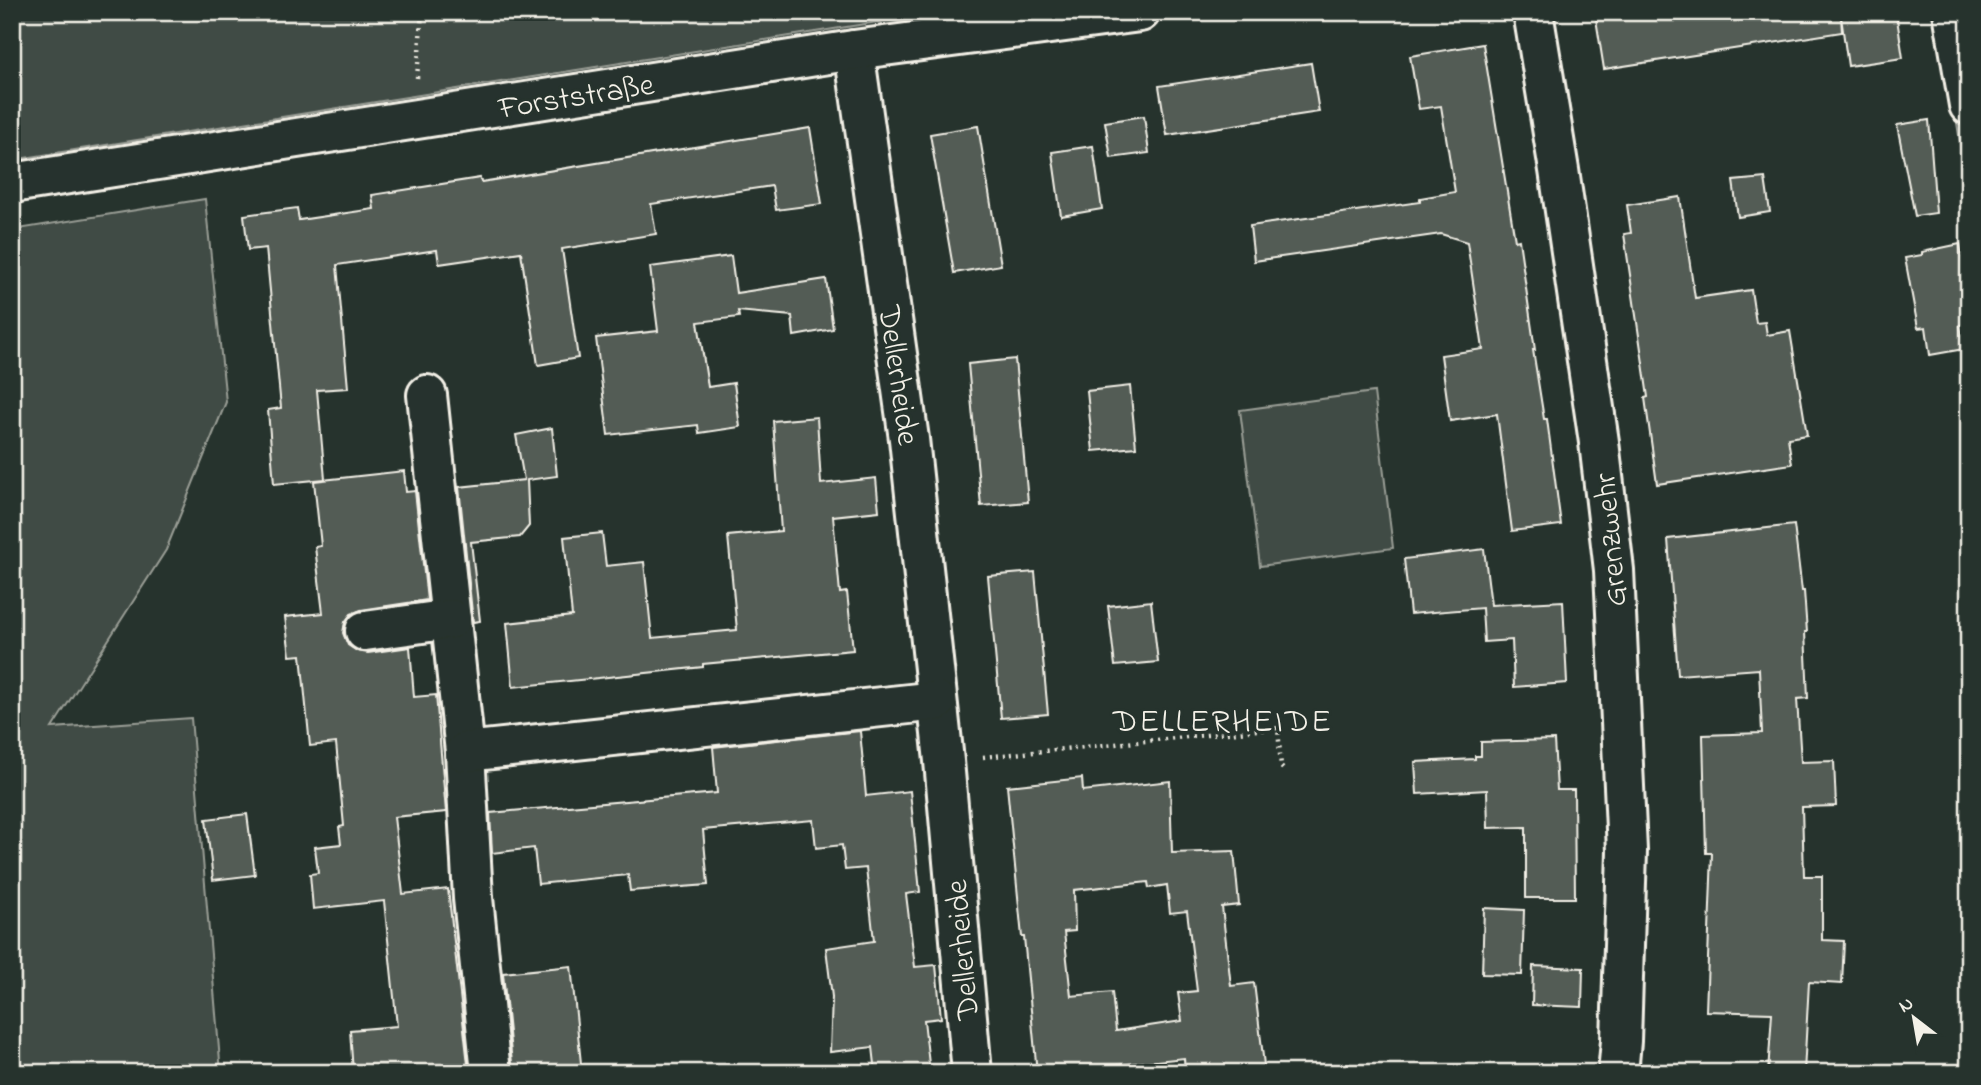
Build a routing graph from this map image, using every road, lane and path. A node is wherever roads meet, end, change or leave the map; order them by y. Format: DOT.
graph roads {
  1 [pos="422,12"];
  2 [pos="1140,12"];
  3 [pos="1533,12"];
  4 [pos="1953,12"];
  5 [pos="854,51"];
  6 [pos="1969,105"];
  7 [pos="414,121"];
  8 [pos="12,183"];
  9 [pos="427,396"];
  10 [pos="451,619"];
  11 [pos="365,631"];
  12 [pos="937,701"];
  13 [pos="465,752"];
  14 [pos="944,761"];
  15 [pos="1285,771"];
  16 [pos="491,1073"];
  17 [pos="972,1073"];
  18 [pos="1618,1073"];
  1 -- 7 [label="path"];
  2 -- 5 [label="street, Forststraße"];
  3 -- 18 [label="street, Grenzwehr"];
  4 -- 6 [label="street"];
  5 -- 7 [label="street, Forststraße"];
  5 -- 12 [label="street, Dellerheide"];
  7 -- 8 [label="street, Forststraße"];
  9 -- 10 [label="street"];
  10 -- 11 [label="street"];
  10 -- 13 [label="street"];
  12 -- 13 [label="street"];
  12 -- 14 [label="street, Dellerheide"];
  13 -- 16 [label="street"];
  14 -- 15 [label="path"];
  14 -- 17 [label="street, Dellerheide"];
}
